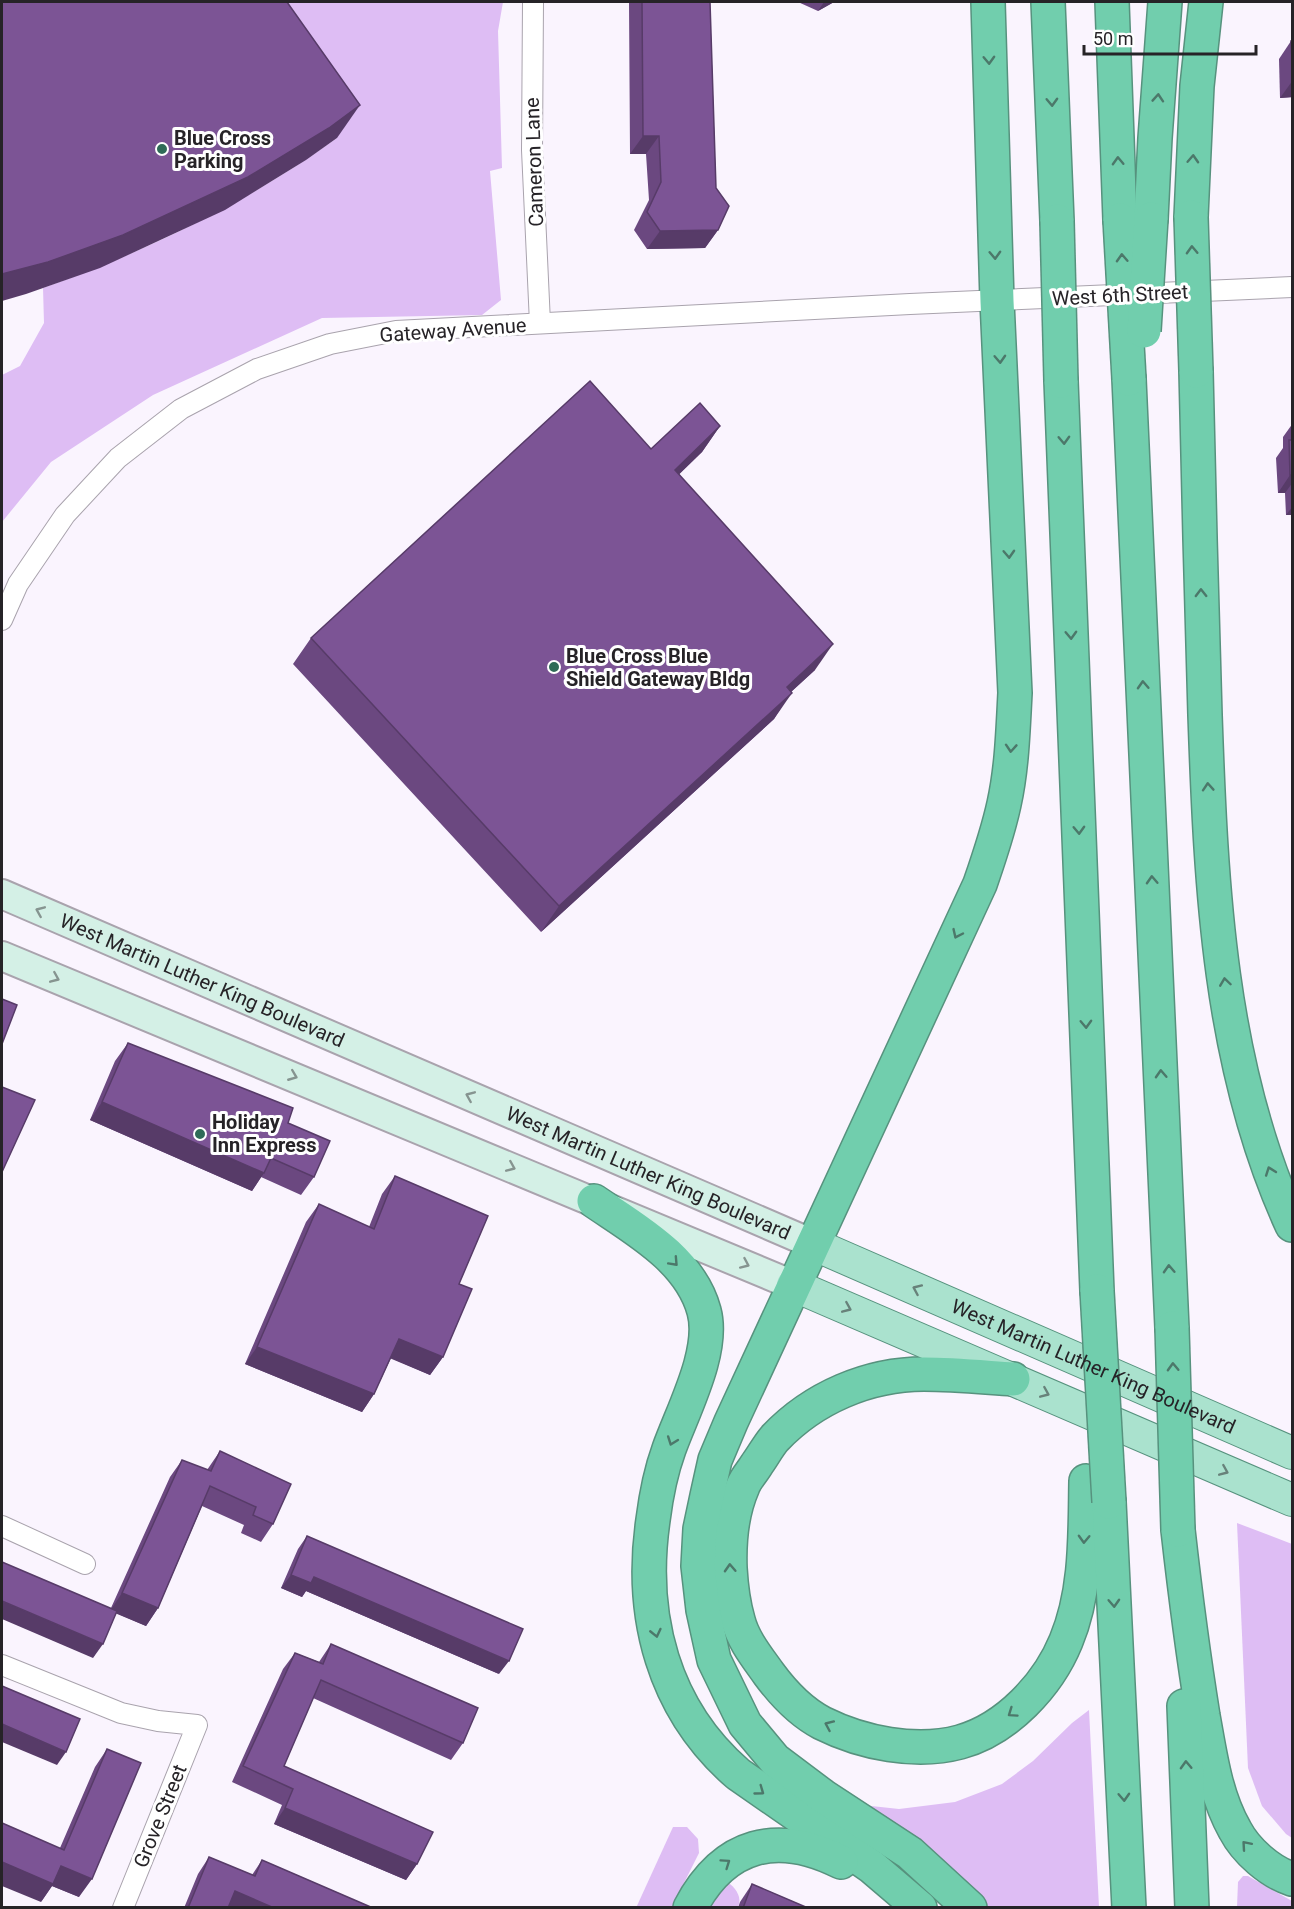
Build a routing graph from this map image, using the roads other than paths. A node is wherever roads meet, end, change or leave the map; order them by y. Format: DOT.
graph roads {
  1 [pos="533,2"];
  2 [pos="988,2"];
  3 [pos="1048,2"];
  4 [pos="1112,2"];
  5 [pos="1165,2"];
  6 [pos="1206,2"];
  7 [pos="1136,220"];
  8 [pos="1293,288"];
  9 [pos="997,301"];
  10 [pos="948,303"];
  11 [pos="540,323"];
  12 [pos="2,620"];
  13 [pos="2,894"];
  14 [pos="2,956"];
  15 [pos="594,1201"];
  16 [pos="1293,1225"];
  17 [pos="813,1244"];
  18 [pos="793,1285"];
  19 [pos="1097,1291"];
  20 [pos="1013,1379"];
  21 [pos="1293,1453"];
  22 [pos="1293,1500"];
  23 [pos="2,1526"];
  24 [pos="1178,1530"];
  25 [pos="85,1564"];
  26 [pos="2,1665"];
  27 [pos="1293,1880"];
  28 [pos="123,1908"];
  29 [pos="690,1908"];
  30 [pos="912,1908"];
  31 [pos="920,1908"];
  32 [pos="970,1908"];
  33 [pos="1129,1908"];
  34 [pos="1191,1908"];
  1 -- 11 [label="street, Cameron Lane"];
  2 -- 9 [label="highway, one-way"];
  3 -- 19 [label="highway, one-way, bridge"];
  7 -- 4 [label="highway, one-way"];
  7 -- 5 [label="highway, one-way"];
  16 -- 6 [label="highway, one-way, bridge"];
  24 -- 7 [label="highway, one-way, bridge"];
  8 -- 9 [label="street, West 6th Street"];
  9 -- 10 [label="street, West 6th Street"];
  9 -- 17 [label="highway, one-way"];
  10 -- 11 [label="street, Gateway Avenue"];
  11 -- 12 [label="street, Gateway Avenue"];
  17 -- 13 [label="main road, West Martin Luther King Boulevard, one-way"];
  14 -- 15 [label="main road, one-way"];
  15 -- 18 [label="main road, one-way"];
  15 -- 31 [label="highway, one-way"];
  17 -- 18 [label="highway"];
  21 -- 17 [label="main road, West Martin Luther King Boulevard, one-way"];
  18 -- 20 [label="main road, one-way"];
  18 -- 32 [label="highway"];
  19 -- 20 [label="highway, one-way, bridge"];
  19 -- 33 [label="highway, one-way, bridge"];
  20 -- 22 [label="main road, one-way"];
  23 -- 25 [label="street"];
  27 -- 24 [label="highway, one-way"];
  34 -- 24 [label="highway, one-way"];
  26 -- 28 [label="street, Grove Street"];
  29 -- 30 [label="highway, one-way"];
}
